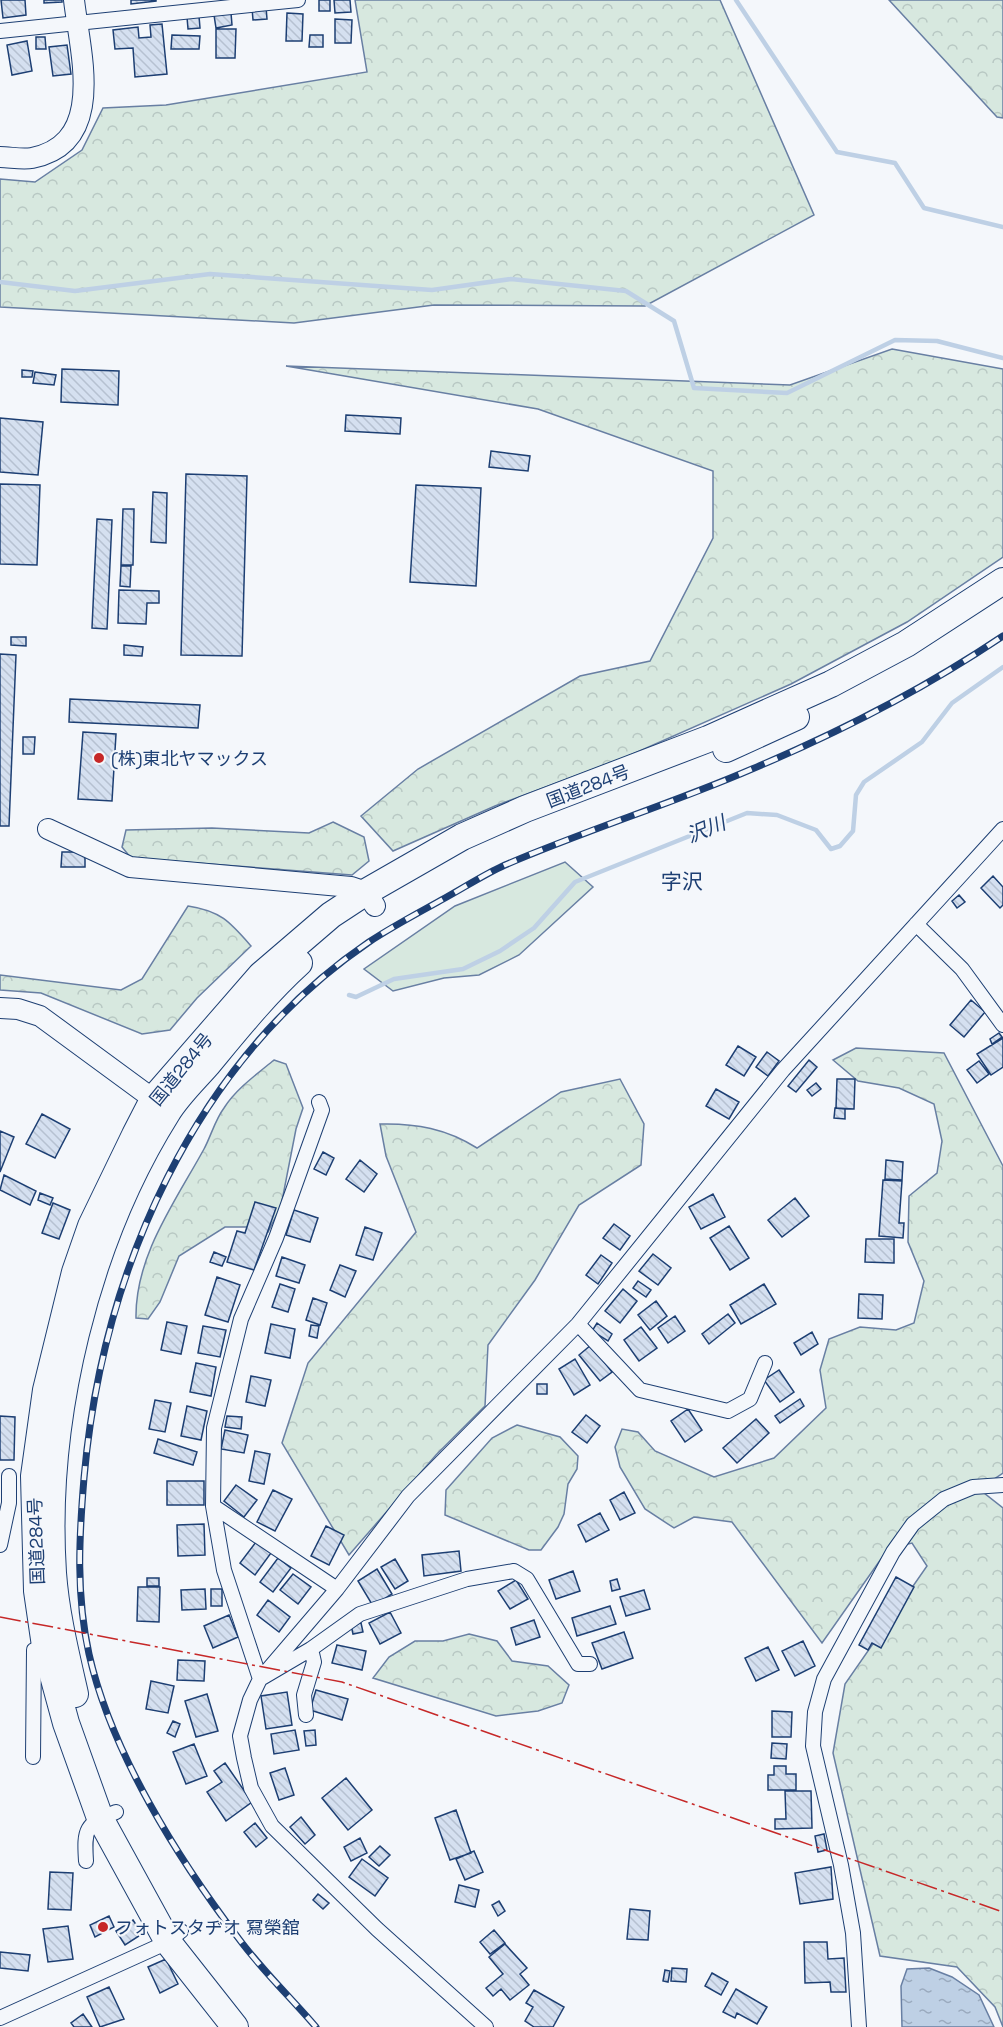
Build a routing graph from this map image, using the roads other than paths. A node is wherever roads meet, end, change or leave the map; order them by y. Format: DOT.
graph roads {
  1 [pos="74,0"];
  2 [pos="298,0"];
  3 [pos="76,23"];
  4 [pos="0,31"];
  5 [pos="0,157"];
  6 [pos="1003,581"];
  7 [pos="1003,595"];
  8 [pos="48,829"];
  9 [pos="1003,829"];
  10 [pos="371,899"];
  11 [pos="916,924"];
  12 [pos="0,1008"];
  13 [pos="1003,1025"];
  14 [pos="319,1102"];
  15 [pos="161,1105"];
  16 [pos="578,1324"];
  17 [pos="765,1363"];
  18 [pos="24,1477"];
  19 [pos="1003,1485"];
  20 [pos="213,1506"];
  21 [pos="0,1545"];
  22 [pos="337,1589"];
  23 [pos="54,1642"];
  24 [pos="311,1649"];
  25 [pos="590,1664"];
  26 [pos="260,1679"];
  27 [pos="306,1715"];
  28 [pos="33,1757"];
  29 [pos="108,1815"];
  30 [pos="86,1861"];
  31 [pos="174,1937"];
  32 [pos="0,2018"];
  33 [pos="235,2027"];
  34 [pos="256,2027"];
  35 [pos="486,2027"];
  36 [pos="859,2027"];
  1 -- 3 [label="street"];
  2 -- 3 [label="street"];
  3 -- 4 [label="street"];
  3 -- 5 [label="street"];
  6 -- 10 [label="highway, 国道284号"];
  7 -- 10 [label="highway, 国道284号"];
  8 -- 10 [label="street"];
  9 -- 11 [label="street"];
  10 -- 15 [label="highway, 国道284号"];
  11 -- 13 [label="street"];
  11 -- 16 [label="street"];
  12 -- 15 [label="street"];
  14 -- 20 [label="street"];
  15 -- 18 [label="highway, 国道284号"];
  16 -- 17 [label="street"];
  16 -- 22 [label="street"];
  18 -- 21 [label="street"];
  18 -- 23 [label="highway, 国道284号"];
  19 -- 36 [label="street"];
  20 -- 22 [label="street"];
  20 -- 26 [label="street"];
  22 -- 26 [label="street"];
  23 -- 28 [label="street"];
  23 -- 29 [label="highway, 国道284号"];
  24 -- 25 [label="street"];
  24 -- 26 [label="street"];
  24 -- 27 [label="street"];
  26 -- 35 [label="street"];
  29 -- 30 [label="street"];
  29 -- 31 [label="highway, 国道284号"];
  31 -- 32 [label="street"];
  31 -- 33 [label="highway, 国道284号"];
  31 -- 34 [label="highway, 国道284号"];
}
